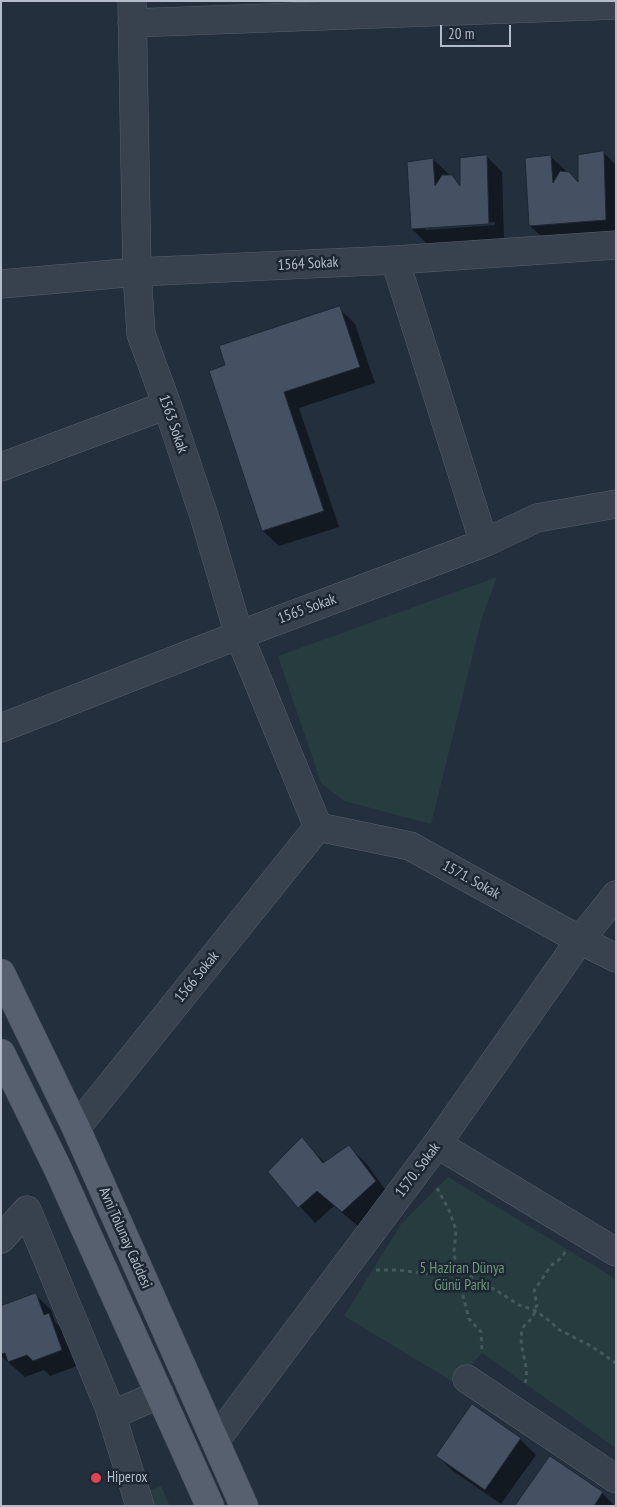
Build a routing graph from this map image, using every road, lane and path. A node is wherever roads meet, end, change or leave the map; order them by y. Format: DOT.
graph roads {
  1 [pos="616,5"];
  2 [pos="132,12"];
  3 [pos="616,246"];
  4 [pos="395,260"];
  5 [pos="137,272"];
  6 [pos="1,284"];
  7 [pos="167,405"];
  8 [pos="1,467"];
  9 [pos="616,504"];
  10 [pos="484,542"];
  11 [pos="238,635"];
  12 [pos="1,728"];
  13 [pos="318,827"];
  14 [pos="616,895"];
  15 [pos="580,940"];
  16 [pos="616,958"];
  17 [pos="1,974"];
  18 [pos="1,1053"];
  19 [pos="76,1128"];
  20 [pos="437,1144"];
  21 [pos="437,1188"];
  22 [pos="1,1239"];
  23 [pos="566,1249"];
  24 [pos="616,1252"];
  25 [pos="456,1269"];
  26 [pos="372,1270"];
  27 [pos="534,1310"];
  28 [pos="482,1353"];
  29 [pos="616,1363"];
  30 [pos="466,1379"];
  31 [pos="525,1383"];
  32 [pos="160,1394"];
  33 [pos="112,1415"];
  34 [pos="215,1441"];
  35 [pos="616,1478"];
  36 [pos="138,1498"];
  37 [pos="210,1506"];
  38 [pos="244,1506"];
  1 -- 2 [label="street"];
  2 -- 5 [label="street, 1563 Sokak"];
  3 -- 4 [label="street, 1564 Sokak"];
  4 -- 5 [label="street, 1564 Sokak"];
  4 -- 10 [label="street"];
  5 -- 6 [label="street, 1564 Sokak"];
  5 -- 7 [label="street, 1563 Sokak"];
  7 -- 8 [label="street"];
  7 -- 11 [label="street, 1563 Sokak"];
  9 -- 10 [label="street, 1565 Sokak"];
  10 -- 11 [label="street, 1565 Sokak"];
  11 -- 12 [label="street, 1565 Sokak"];
  11 -- 13 [label="street, 1563 Sokak"];
  13 -- 15 [label="street, 1571. Sokak"];
  13 -- 19 [label="street, 1566 Sokak"];
  14 -- 15 [label="street, 1570. Sokak"];
  15 -- 16 [label="street, 1571. Sokak"];
  15 -- 20 [label="street, 1570. Sokak"];
  17 -- 19 [label="main road, Avni Tolunay Caddesi"];
  18 -- 32 [label="main road"];
  19 -- 34 [label="main road, Avni Tolunay Caddesi"];
  20 -- 24 [label="street"];
  20 -- 34 [label="street, 1570. Sokak"];
  21 -- 25 [label="path"];
  22 -- 33 [label="street"];
  23 -- 27 [label="path"];
  25 -- 26 [label="path"];
  25 -- 27 [label="path"];
  25 -- 28 [label="path"];
  27 -- 29 [label="path"];
  27 -- 31 [label="path"];
  30 -- 35 [label="street"];
  32 -- 33 [label="street"];
  32 -- 37 [label="main road"];
  33 -- 36 [label="street"];
  34 -- 38 [label="main road, Avni Tolunay Caddesi"];
}
